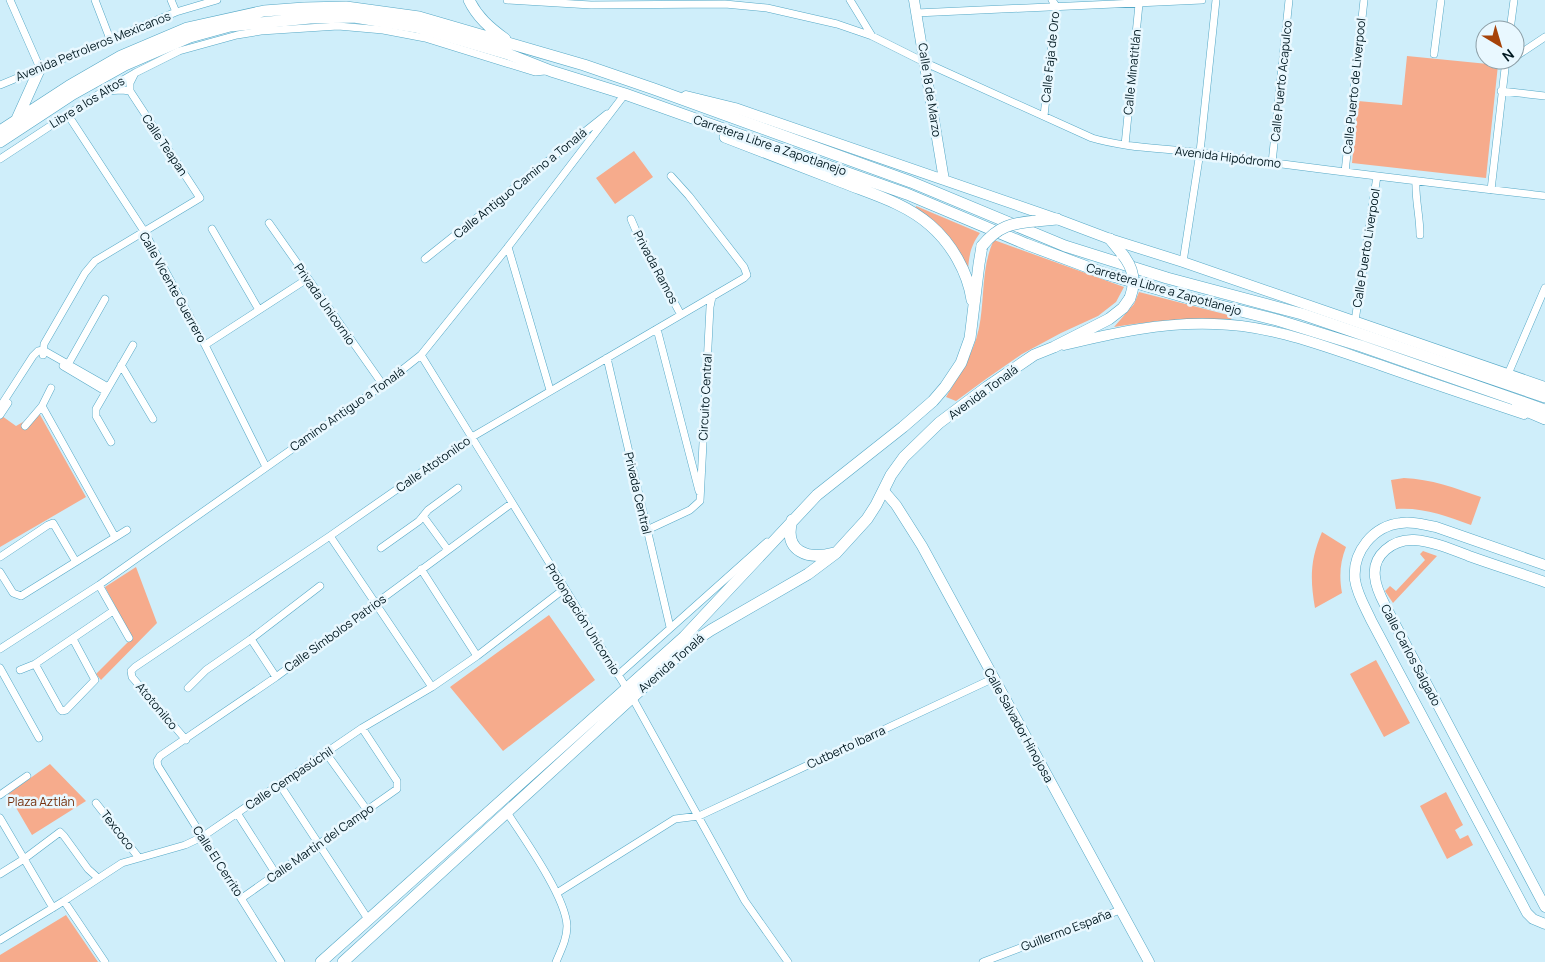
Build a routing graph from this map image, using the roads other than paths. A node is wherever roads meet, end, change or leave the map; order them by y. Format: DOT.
graph roads {
  1 [pos="10,0"];
  2 [pos="95,0"];
  3 [pos="171,0"];
  4 [pos="216,0"];
  5 [pos="469,0"];
  6 [pos="507,0"];
  7 [pos="762,0"];
  8 [pos="850,0"];
  9 [pos="914,0"];
  10 [pos="1202,0"];
  11 [pos="1216,0"];
  12 [pos="1289,0"];
  13 [pos="1364,0"];
  14 [pos="1441,0"];
  15 [pos="1514,0"];
  16 [pos="676,2"];
  17 [pos="1138,2"];
  18 [pos="590,3"];
  19 [pos="1054,3"];
  20 [pos="767,8"];
  21 [pos="176,12"];
  22 [pos="916,13"];
  23 [pos="1511,20"];
  24 [pos="872,36"];
  25 [pos="1545,37"];
  26 [pos="110,38"];
  27 [pos="513,44"];
  28 [pos="177,47"];
  29 [pos="1525,50"];
  30 [pos="1434,54"];
  31 [pos="926,63"];
  32 [pos="40,68"];
  33 [pos="1506,70"];
  34 [pos="135,73"];
  35 [pos="0,85"];
  36 [pos="654,88"];
  37 [pos="1501,91"];
  38 [pos="102,92"];
  39 [pos="130,92"];
  40 [pos="629,96"];
  41 [pos="1545,96"];
  42 [pos="615,107"];
  43 [pos="68,115"];
  44 [pos="1044,116"];
  45 [pos="18,125"];
  46 [pos="0,130"];
  47 [pos="0,142"];
  48 [pos="24,142"];
  49 [pos="1125,145"];
  50 [pos="1200,152"];
  51 [pos="0,159"];
  52 [pos="1272,163"];
  53 [pos="1345,172"];
  54 [pos="671,176"];
  55 [pos="1376,176"];
  56 [pos="944,180"];
  57 [pos="1416,180"];
  58 [pos="1491,190"];
  59 [pos="1545,196"];
  60 [pos="631,219"];
  61 [pos="1057,219"];
  62 [pos="269,223"];
  63 [pos="212,230"];
  64 [pos="144,231"];
  65 [pos="1420,235"];
  66 [pos="1110,239"];
  67 [pos="508,247"];
  68 [pos="425,259"];
  69 [pos="1184,262"];
  70 [pos="307,279"];
  71 [pos="1545,288"];
  72 [pos="712,297"];
  73 [pos="104,299"];
  74 [pos="259,310"];
  75 [pos="974,314"];
  76 [pos="681,315"];
  77 [pos="1355,321"];
  78 [pos="657,329"];
  79 [pos="133,345"];
  80 [pos="205,345"];
  81 [pos="1054,348"];
  82 [pos="43,352"];
  83 [pos="421,355"];
  84 [pos="606,358"];
  85 [pos="68,365"];
  86 [pos="121,365"];
  87 [pos="1508,374"];
  88 [pos="1456,379"];
  89 [pos="383,385"];
  90 [pos="1545,386"];
  91 [pos="51,388"];
  92 [pos="107,389"];
  93 [pos="550,390"];
  94 [pos="1545,397"];
  95 [pos="42,406"];
  96 [pos="0,407"];
  97 [pos="1545,410"];
  98 [pos="0,415"];
  99 [pos="153,418"];
  100 [pos="1545,420"];
  101 [pos="25,426"];
  102 [pos="472,437"];
  103 [pos="111,442"];
  104 [pos="266,466"];
  105 [pos="458,488"];
  106 [pos="884,492"];
  107 [pos="701,497"];
  108 [pos="512,503"];
  109 [pos="423,516"];
  110 [pos="788,525"];
  111 [pos="127,530"];
  112 [pos="647,530"];
  113 [pos="330,536"];
  114 [pos="115,537"];
  115 [pos="381,548"];
  116 [pos="448,550"];
  117 [pos="836,553"];
  118 [pos="0,556"];
  119 [pos="76,562"];
  120 [pos="1545,565"];
  121 [pos="421,570"];
  122 [pos="1,577"];
  123 [pos="1545,582"];
  124 [pos="99,585"];
  125 [pos="320,586"];
  126 [pos="564,589"];
  127 [pos="376,604"];
  128 [pos="113,611"];
  129 [pos="670,628"];
  130 [pos="73,638"];
  131 [pos="129,638"];
  132 [pos="251,639"];
  133 [pos="0,649"];
  134 [pos="477,656"];
  135 [pos="35,664"];
  136 [pos="0,668"];
  137 [pos="20,670"];
  138 [pos="131,671"];
  139 [pos="618,675"];
  140 [pos="276,677"];
  141 [pos="994,678"];
  142 [pos="432,687"];
  143 [pos="188,688"];
  144 [pos="629,693"];
  145 [pos="362,728"];
  146 [pos="39,738"];
  147 [pos="186,740"];
  148 [pos="326,753"];
  149 [pos="157,761"];
  150 [pos="27,776"];
  151 [pos="280,785"];
  152 [pos="0,795"];
  153 [pos="96,803"];
  154 [pos="367,810"];
  155 [pos="506,811"];
  156 [pos="237,813"];
  157 [pos="699,816"];
  158 [pos="0,818"];
  159 [pos="202,836"];
  160 [pos="318,843"];
  161 [pos="139,858"];
  162 [pos="24,859"];
  163 [pos="0,874"];
  164 [pos="276,874"];
  165 [pos="98,878"];
  166 [pos="556,893"];
  167 [pos="242,898"];
  168 [pos="64,901"];
  169 [pos="1545,907"];
  170 [pos="54,908"];
  171 [pos="1120,910"];
  172 [pos="368,919"];
  173 [pos="1545,924"];
  174 [pos="0,940"];
  175 [pos="105,962"];
  176 [pos="281,962"];
  177 [pos="321,962"];
  178 [pos="343,962"];
  179 [pos="556,962"];
  180 [pos="788,962"];
  181 [pos="983,962"];
  182 [pos="1149,962"];
  1 -- 32 [label="street"];
  2 -- 26 [label="street"];
  3 -- 21 [label="street"];
  4 -- 21 [label="street, Avenida Petroleros Mexicanos"];
  5 -- 27 [label="main road"];
  6 -- 18 [label="street"];
  7 -- 20 [label="street"];
  8 -- 24 [label="street"];
  9 -- 22 [label="street, Calle 18 de Marzo"];
  10 -- 17 [label="street"];
  11 -- 50 [label="street"];
  12 -- 52 [label="street, Calle Puerto Acapulco"];
  13 -- 53 [label="street, Calle Puerto de Liverpool"];
  14 -- 30 [label="street"];
  15 -- 23 [label="street"];
  16 -- 18 [label="street"];
  16 -- 20 [label="street"];
  17 -- 19 [label="street"];
  17 -- 49 [label="street, Calle Minatitlán"];
  19 -- 22 [label="street"];
  19 -- 44 [label="street, Calle Faja de Oro"];
  20 -- 24 [label="street"];
  21 -- 26 [label="street, Avenida Petroleros Mexicanos"];
  22 -- 31 [label="street, Calle 18 de Marzo"];
  24 -- 31 [label="street"];
  25 -- 29 [label="street"];
  26 -- 32 [label="street, Avenida Petroleros Mexicanos"];
  27 -- 36 [label="main road, Carretera Libre a Zapotlanejo"];
  27 -- 45 [label="main road, Carretera Libre a Zapotlanejo"];
  28 -- 34 [label="street, Libre a los Altos"];
  28 -- 40 [label="main road, Carretera Libre a Zapotlanejo"];
  28 -- 45 [label="main road, Carretera Libre a Zapotlanejo"];
  31 -- 44 [label="street, Avenida Hipódromo"];
  31 -- 56 [label="street, Calle 18 de Marzo"];
  32 -- 35 [label="street, Avenida Petroleros Mexicanos"];
  32 -- 45 [label="main road"];
  33 -- 37 [label="street"];
  34 -- 38 [label="street, Libre a los Altos"];
  34 -- 39 [label="street"];
  36 -- 56 [label="street, Carretera Libre a Zapotlanejo"];
  36 -- 94 [label="main road, Carretera Libre a Zapotlanejo"];
  37 -- 41 [label="street"];
  37 -- 58 [label="street"];
  38 -- 39 [label="street"];
  38 -- 43 [label="street, Libre a los Altos"];
  39 -- 64 [label="street, Calle Teapan"];
  40 -- 42 [label="street, Camino Antiguo a Tonalá"];
  40 -- 75 [label="main road"];
  40 -- 88 [label="main road, Carretera Libre a Zapotlanejo"];
  42 -- 67 [label="street, Camino Antiguo a Tonalá"];
  42 -- 68 [label="street, Calle Antiguo Camino a Tonalá"];
  43 -- 48 [label="street, Libre a los Altos"];
  43 -- 64 [label="street, Calle Vicente Guerrero"];
  44 -- 49 [label="street, Avenida Hipódromo"];
  45 -- 46 [label="main road, Carretera Libre a Zapotlanejo"];
  45 -- 47 [label="main road, Carretera Libre a Zapotlanejo"];
  45 -- 48 [label="street"];
  48 -- 51 [label="street, Libre a los Altos"];
  49 -- 50 [label="street, Avenida Hipódromo"];
  50 -- 52 [label="street, Avenida Hipódromo"];
  50 -- 69 [label="street"];
  52 -- 53 [label="street, Avenida Hipódromo"];
  53 -- 55 [label="street, Avenida Hipódromo"];
  54 -- 72 [label="street, Calle Atotonilco"];
  55 -- 57 [label="street, Avenida Hipódromo"];
  55 -- 77 [label="street, Calle Puerto Liverpool"];
  56 -- 61 [label="street, Carretera Libre a Zapotlanejo"];
  57 -- 58 [label="street, Avenida Hipódromo"];
  57 -- 65 [label="street"];
  58 -- 59 [label="street, Avenida Hipódromo"];
  60 -- 76 [label="street, Privada Ramos"];
  61 -- 66 [label="street, Carretera Libre a Zapotlanejo"];
  61 -- 75 [label="main road, Avenida Tonalá, bridge"];
  62 -- 70 [label="street, Privada Unicornio"];
  63 -- 74 [label="street"];
  64 -- 80 [label="street, Calle Vicente Guerrero"];
  64 -- 82 [label="street"];
  66 -- 69 [label="street, Carretera Libre a Zapotlanejo"];
  66 -- 81 [label="main road, Avenida Tonalá, bridge"];
  67 -- 83 [label="street, Camino Antiguo a Tonalá"];
  67 -- 93 [label="street"];
  69 -- 77 [label="street, Carretera Libre a Zapotlanejo"];
  70 -- 74 [label="street"];
  70 -- 89 [label="street, Privada Unicornio"];
  71 -- 87 [label="street"];
  72 -- 76 [label="street, Calle Atotonilco"];
  72 -- 107 [label="street, Circuito Central"];
  73 -- 85 [label="street"];
  74 -- 80 [label="street"];
  75 -- 110 [label="main road, Avenida Tonalá"];
  76 -- 78 [label="street, Calle Atotonilco"];
  77 -- 87 [label="street, Carretera Libre a Zapotlanejo"];
  78 -- 84 [label="street, Calle Atotonilco"];
  78 -- 107 [label="street, Circuito Central"];
  79 -- 86 [label="street"];
  80 -- 104 [label="street, Calle Vicente Guerrero"];
  81 -- 100 [label="street, Carretera Libre a Zapotlanejo"];
  81 -- 106 [label="main road, Avenida Tonalá"];
  82 -- 85 [label="street"];
  82 -- 96 [label="street"];
  82 -- 98 [label="street"];
  83 -- 89 [label="street, Camino Antiguo a Tonalá"];
  83 -- 102 [label="street, Prolongación Unicornio"];
  84 -- 93 [label="street, Calle Atotonilco"];
  84 -- 112 [label="street, Privada Central"];
  85 -- 92 [label="street"];
  86 -- 92 [label="street"];
  86 -- 99 [label="street"];
  87 -- 90 [label="street, Carretera Libre a Zapotlanejo"];
  88 -- 97 [label="main road, Carretera Libre a Zapotlanejo"];
  88 -- 100 [label="main road"];
  89 -- 104 [label="street, Camino Antiguo a Tonalá"];
  91 -- 95 [label="street"];
  92 -- 103 [label="street"];
  93 -- 102 [label="street, Calle Atotonilco"];
  95 -- 101 [label="street"];
  95 -- 114 [label="street"];
  102 -- 108 [label="street, Prolongación Unicornio"];
  102 -- 113 [label="street, Calle Atotonilco"];
  104 -- 124 [label="street, Camino Antiguo a Tonalá"];
  105 -- 109 [label="street"];
  106 -- 117 [label="main road, Avenida Tonalá"];
  106 -- 141 [label="street, Calle Salvador Hinojosa"];
  107 -- 112 [label="street"];
  108 -- 116 [label="street, Calle Símbolos Patrios"];
  108 -- 126 [label="street, Prolongación Unicornio"];
  109 -- 115 [label="street"];
  109 -- 116 [label="street"];
  110 -- 117 [label="main road"];
  110 -- 129 [label="street"];
  110 -- 144 [label="main road, Avenida Tonalá"];
  111 -- 114 [label="street"];
  112 -- 129 [label="street, Privada Central"];
  113 -- 127 [label="street"];
  113 -- 138 [label="street, Calle Atotonilco"];
  114 -- 119 [label="street"];
  116 -- 121 [label="street, Calle Símbolos Patrios"];
  117 -- 144 [label="main road, Avenida Tonalá"];
  118 -- 119 [label="street"];
  119 -- 122 [label="street"];
  120 -- 173 [label="street"];
  121 -- 127 [label="street, Calle Símbolos Patrios"];
  121 -- 134 [label="street"];
  123 -- 169 [label="street, Calle Carlos Salgado"];
  124 -- 128 [label="street"];
  124 -- 133 [label="street, Camino Antiguo a Tonalá"];
  125 -- 132 [label="street"];
  126 -- 134 [label="street, Calle Cempasúchil"];
  126 -- 139 [label="street, Prolongación Unicornio"];
  127 -- 140 [label="street, Calle Símbolos Patrios"];
  127 -- 142 [label="street"];
  128 -- 130 [label="street"];
  128 -- 131 [label="street"];
  129 -- 139 [label="street"];
  130 -- 135 [label="street"];
  130 -- 135 [label="street"];
  132 -- 140 [label="street"];
  132 -- 143 [label="street"];
  134 -- 142 [label="street, Calle Cempasúchil"];
  135 -- 137 [label="street"];
  136 -- 146 [label="street"];
  138 -- 147 [label="street, Atotonilco"];
  139 -- 144 [label="street, Prolongación Unicornio"];
  140 -- 147 [label="street, Calle Símbolos Patrios"];
  141 -- 157 [label="street, Cutberto Ibarra"];
  141 -- 171 [label="street, Calle Salvador Hinojosa"];
  142 -- 145 [label="street, Calle Cempasúchil"];
  144 -- 155 [label="main road, Avenida Tonalá"];
  144 -- 157 [label="street, Prolongación Unicornio"];
  144 -- 172 [label="main road, Avenida Tonalá"];
  145 -- 148 [label="street, Calle Cempasúchil"];
  145 -- 154 [label="street, Calle Martín del Campo"];
  147 -- 149 [label="street, Calle Símbolos Patrios"];
  148 -- 151 [label="street, Calle Cempasúchil"];
  148 -- 154 [label="street"];
  149 -- 159 [label="street, Calle El Cerrito"];
  150 -- 152 [label="street"];
  151 -- 156 [label="street, Calle Cempasúchil"];
  151 -- 160 [label="street"];
  153 -- 161 [label="street, Texcoco"];
  154 -- 160 [label="street, Calle Martín del Campo"];
  155 -- 166 [label="street"];
  155 -- 178 [label="main road, Avenida Tonalá"];
  156 -- 159 [label="street, Calle Cempasúchil"];
  156 -- 164 [label="street"];
  157 -- 166 [label="street, Cutberto Ibarra"];
  157 -- 180 [label="street, Prolongación Unicornio"];
  158 -- 162 [label="street"];
  159 -- 161 [label="street, Calle Cempasúchil"];
  159 -- 167 [label="street, Calle El Cerrito"];
  160 -- 164 [label="street, Calle Martín del Campo"];
  160 -- 172 [label="street"];
  161 -- 165 [label="street, Calle Cempasúchil"];
  162 -- 163 [label="street"];
  162 -- 165 [label="street"];
  162 -- 170 [label="street"];
  164 -- 167 [label="street, Calle Martín del Campo"];
  165 -- 168 [label="street, Calle Cempasúchil"];
  166 -- 179 [label="street"];
  167 -- 176 [label="street, Calle El Cerrito"];
  168 -- 170 [label="street, Calle Cempasúchil"];
  168 -- 175 [label="street"];
  170 -- 174 [label="street, Calle Cempasúchil"];
  171 -- 181 [label="street, Guillermo España"];
  171 -- 182 [label="street, Calle Salvador Hinojosa"];
  172 -- 177 [label="main road, Avenida Tonalá"];
}
